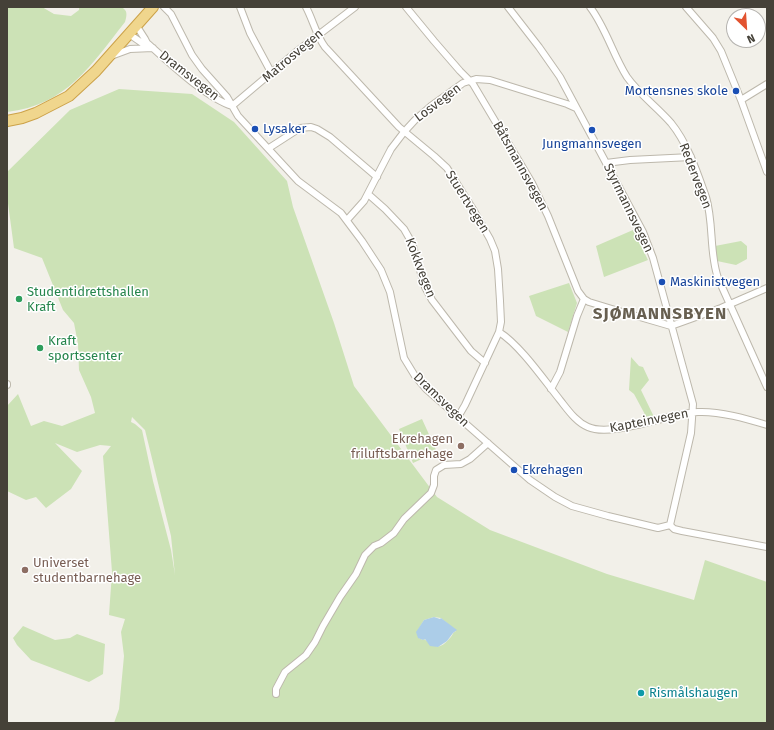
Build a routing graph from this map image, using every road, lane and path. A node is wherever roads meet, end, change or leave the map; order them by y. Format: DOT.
graph roads {
  1 [pos="153,7"];
  2 [pos="240,7"];
  3 [pos="306,7"];
  4 [pos="355,7"];
  5 [pos="406,7"];
  6 [pos="508,7"];
  7 [pos="590,7"];
  8 [pos="686,7"];
  9 [pos="166,9"];
  10 [pos="136,25"];
  11 [pos="129,34"];
  12 [pos="318,36"];
  13 [pos="147,43"];
  14 [pos="153,48"];
  15 [pos="108,58"];
  16 [pos="272,74"];
  17 [pos="471,80"];
  18 [pos="767,84"];
  19 [pos="741,100"];
  20 [pos="232,106"];
  21 [pos="576,108"];
  22 [pos="7,122"];
  23 [pos="404,132"];
  24 [pos="269,148"];
  25 [pos="691,157"];
  26 [pos="606,163"];
  27 [pos="767,172"];
  28 [pos="377,177"];
  29 [pos="368,194"];
  30 [pos="347,220"];
  31 [pos="767,288"];
  32 [pos="584,298"];
  33 [pos="729,305"];
  34 [pos="671,326"];
  35 [pos="499,332"];
  36 [pos="485,363"];
  37 [pos="767,387"];
  38 [pos="551,389"];
  39 [pos="693,413"];
  40 [pos="458,417"];
  41 [pos="767,425"];
  42 [pos="488,443"];
  43 [pos="670,525"];
  44 [pos="767,547"];
  45 [pos="276,694"];
  1 -- 10 [label="highway"];
  2 -- 16 [label="street"];
  3 -- 12 [label="street, Stuertvegen"];
  4 -- 12 [label="street, Matrosvegen"];
  5 -- 17 [label="street, Båtsmannsvegen"];
  6 -- 21 [label="street, Styrmannsvegen"];
  7 -- 25 [label="street, Redervegen"];
  8 -- 19 [label="street"];
  9 -- 20 [label="street, Dramsvegen"];
  10 -- 11 [label="highway"];
  10 -- 13 [label="street, Dramsvegen"];
  11 -- 13 [label="street, Dramsvegen"];
  11 -- 15 [label="highway"];
  12 -- 16 [label="street, Matrosvegen"];
  12 -- 23 [label="street, Stuertvegen"];
  13 -- 14 [label="street, Dramsvegen"];
  14 -- 15 [label="street"];
  14 -- 20 [label="street, Dramsvegen"];
  15 -- 22 [label="highway"];
  16 -- 20 [label="street, Matrosvegen"];
  17 -- 21 [label="street, Losvegen"];
  17 -- 23 [label="street, Losvegen"];
  17 -- 32 [label="street, Båtsmannsvegen"];
  18 -- 19 [label="street"];
  19 -- 27 [label="street"];
  20 -- 24 [label="street, Dramsvegen"];
  21 -- 26 [label="street, Styrmannsvegen"];
  23 -- 28 [label="street, Losvegen"];
  23 -- 35 [label="street, Stuertvegen"];
  24 -- 28 [label="street"];
  24 -- 30 [label="street, Dramsvegen"];
  25 -- 26 [label="street"];
  25 -- 33 [label="street, Redervegen"];
  26 -- 34 [label="street, Styrmannsvegen"];
  28 -- 29 [label="street, Losvegen"];
  29 -- 30 [label="street, Losvegen"];
  29 -- 36 [label="street, Kokkvegen"];
  30 -- 40 [label="street, Dramsvegen"];
  31 -- 33 [label="street"];
  32 -- 34 [label="street"];
  32 -- 38 [label="street"];
  33 -- 34 [label="street"];
  33 -- 37 [label="street, Redervegen"];
  34 -- 39 [label="street, Styrmannsvegen"];
  35 -- 36 [label="street, Stuertvegen"];
  35 -- 38 [label="street, Kapteinvegen"];
  36 -- 40 [label="street, Stuertvegen"];
  38 -- 39 [label="street, Kapteinvegen"];
  39 -- 41 [label="street, Kapteinvegen"];
  39 -- 43 [label="street, Styrmannsvegen"];
  40 -- 42 [label="street, Dramsvegen"];
  42 -- 43 [label="street, Dramsvegen"];
  42 -- 45 [label="street"];
  43 -- 44 [label="street, Dramsvegen"];
}
